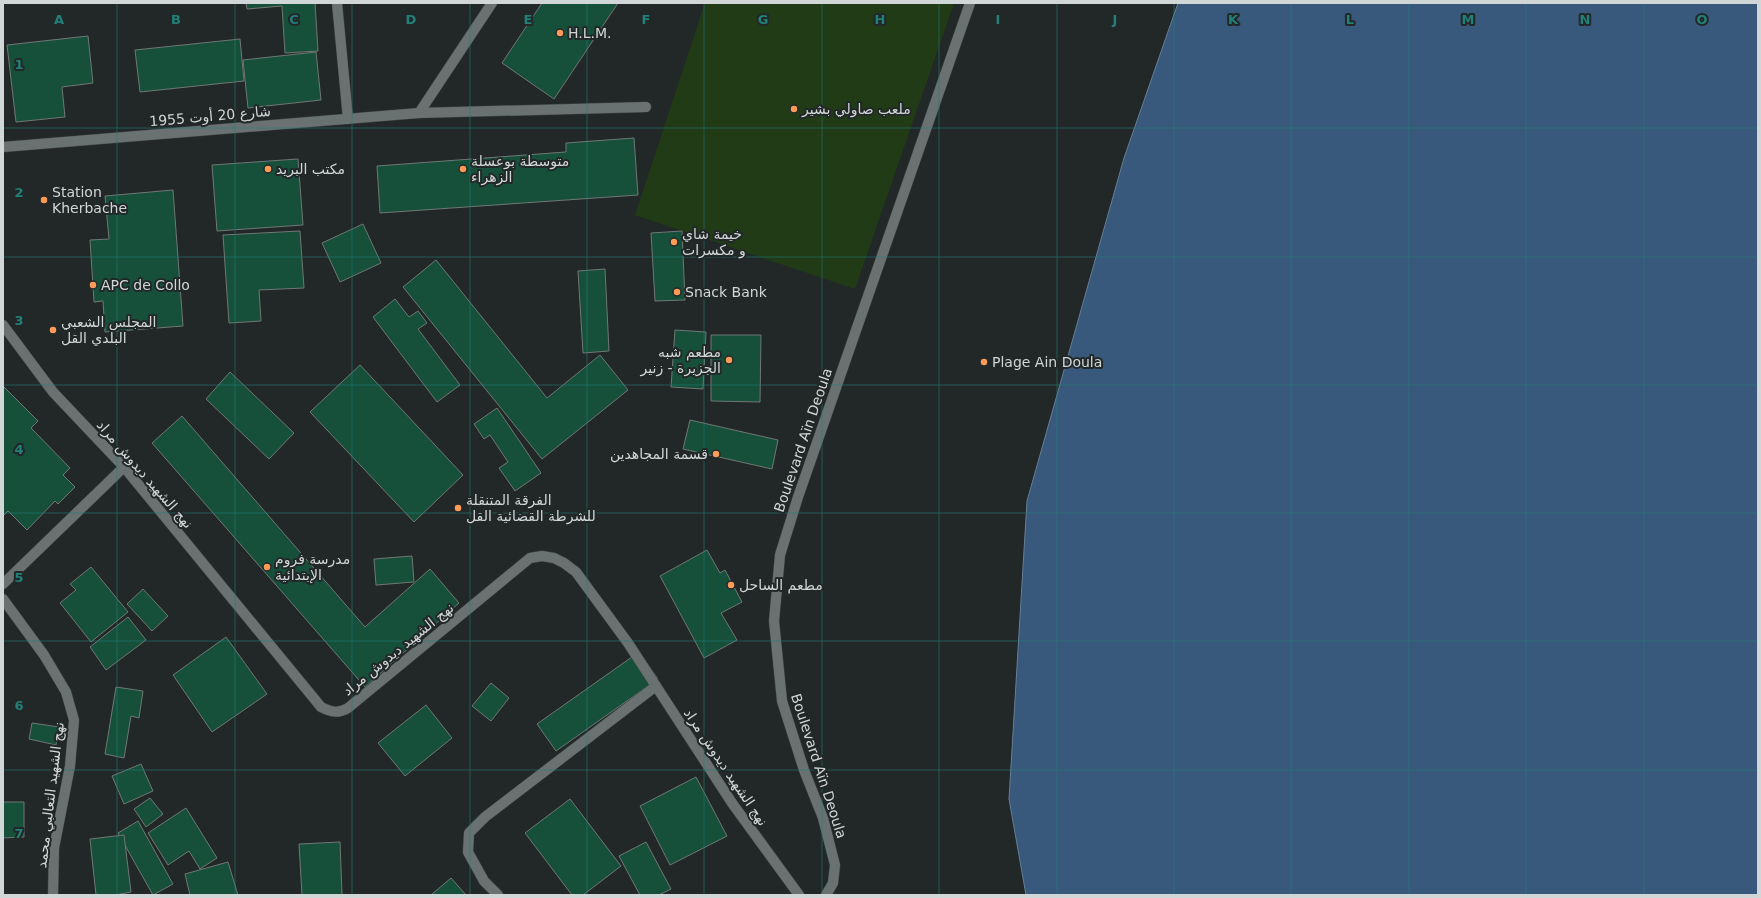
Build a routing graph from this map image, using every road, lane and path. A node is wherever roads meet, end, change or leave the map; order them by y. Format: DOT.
graph roads {
  1 [pos="337,3"];
  2 [pos="492,3"];
  3 [pos="970,3"];
  4 [pos="646,108"];
  5 [pos="419,113"];
  6 [pos="348,119"];
  7 [pos="3,147"];
  8 [pos="3,324"];
  9 [pos="124,467"];
  10 [pos="3,584"];
  11 [pos="3,599"];
  12 [pos="656,686"];
  13 [pos="53,895"];
  14 [pos="498,895"];
  15 [pos="799,895"];
  16 [pos="826,895"];
  1 -- 6 [label="street"];
  2 -- 5 [label="street"];
  3 -- 16 [label="street, Boulevard Aïn Deoula"];
  4 -- 5 [label="street, شارع 20 أوت 1955"];
  5 -- 6 [label="street, شارع 20 أوت 1955"];
  6 -- 7 [label="street, شارع 20 أوت 1955"];
  8 -- 9 [label="street, نهج الشهيد ديدوش مراد"];
  9 -- 10 [label="street"];
  9 -- 12 [label="street, نهج الشهيد ديدوش مراد"];
  11 -- 13 [label="street, نهج الشهيد التعالبي محمد"];
  12 -- 14 [label="street"];
  12 -- 15 [label="street, نهج الشهيد ديدوش مراد"];
}
